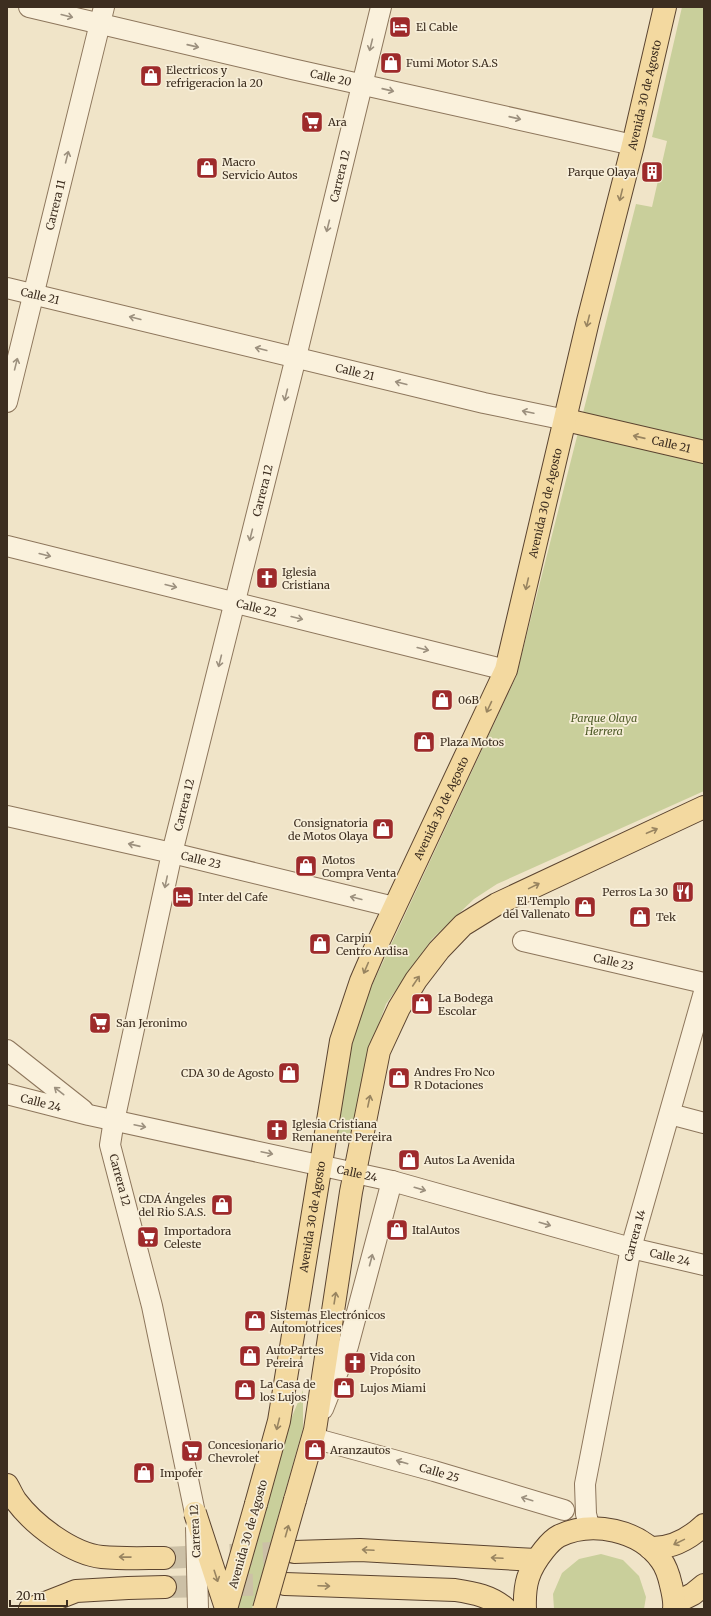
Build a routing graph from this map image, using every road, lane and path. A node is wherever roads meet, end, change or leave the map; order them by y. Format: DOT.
graph roads {
  1 [pos="29,7"];
  2 [pos="381,7"];
  3 [pos="665,7"];
  4 [pos="102,16"];
  5 [pos="361,84"];
  6 [pos="633,145"];
  7 [pos="7,288"];
  8 [pos="33,294"];
  9 [pos="296,357"];
  10 [pos="7,402"];
  11 [pos="566,420"];
  12 [pos="704,452"];
  13 [pos="7,546"];
  14 [pos="235,602"];
  15 [pos="506,670"];
  16 [pos="704,807"];
  17 [pos="7,816"];
  18 [pos="172,853"];
  19 [pos="394,907"];
  20 [pos="523,941"];
  21 [pos="704,984"];
  22 [pos="704,992"];
  23 [pos="7,1050"];
  24 [pos="7,1094"];
  25 [pos="670,1114"];
  26 [pos="90,1115"];
  27 [pos="114,1120"];
  28 [pos="704,1123"];
  29 [pos="321,1164"];
  30 [pos="355,1172"];
  31 [pos="392,1181"];
  32 [pos="631,1248"];
  33 [pos="704,1264"];
  34 [pos="314,1434"];
  35 [pos="585,1484"];
  36 [pos="12,1493"];
  37 [pos="564,1510"];
  38 [pos="195,1513"];
  39 [pos="704,1525"];
  40 [pos="590,1529"];
  41 [pos="558,1536"];
  42 [pos="650,1548"];
  43 [pos="294,1552"];
  44 [pos="164,1558"];
  45 [pos="536,1560"];
  46 [pos="285,1584"];
  47 [pos="704,1585"];
  48 [pos="165,1587"];
  49 [pos="674,1606"];
  50 [pos="226,1608"];
  51 [pos="30,1609"];
  52 [pos="198,1609"];
  53 [pos="264,1609"];
  54 [pos="506,1609"];
  55 [pos="525,1609"];
  1 -- 4 [label="street, Calle 20, one-way"];
  2 -- 5 [label="street, Carrera 12, one-way"];
  3 -- 6 [label="main road, Avenida 30 de Agosto"];
  4 -- 5 [label="street, Calle 20, one-way"];
  8 -- 4 [label="street, Carrera 11, one-way"];
  5 -- 6 [label="street, Calle 20, one-way"];
  5 -- 9 [label="street, Carrera 12, one-way"];
  6 -- 11 [label="main road, Avenida 30 de Agosto, one-way"];
  7 -- 8 [label="street, Calle 21"];
  9 -- 8 [label="street, Calle 21, one-way"];
  10 -- 8 [label="street, Carrera 11, one-way"];
  11 -- 9 [label="street, Calle 21, one-way"];
  9 -- 14 [label="street, Carrera 12, one-way"];
  12 -- 11 [label="main road, Calle 21, one-way"];
  11 -- 15 [label="main road, Avenida 30 de Agosto, one-way"];
  13 -- 14 [label="street, Calle 22, one-way"];
  14 -- 15 [label="street, Calle 22, one-way"];
  14 -- 18 [label="street, Carrera 12, one-way"];
  15 -- 19 [label="main road, Avenida 30 de Agosto, one-way"];
  30 -- 16 [label="main road, one-way"];
  18 -- 17 [label="street, Calle 23, one-way"];
  19 -- 18 [label="street, Calle 23, one-way"];
  18 -- 27 [label="street, Carrera 12, one-way"];
  19 -- 29 [label="main road, Avenida 30 de Agosto, one-way"];
  20 -- 21 [label="street, Calle 23"];
  22 -- 25 [label="street, Carrera 14"];
  26 -- 23 [label="street, one-way"];
  24 -- 26 [label="street, Calle 24"];
  25 -- 28 [label="street"];
  25 -- 32 [label="street, Carrera 14"];
  26 -- 27 [label="street, Calle 24"];
  27 -- 29 [label="street, Calle 24, one-way"];
  27 -- 38 [label="street, Carrera 12"];
  29 -- 30 [label="street, Calle 24"];
  29 -- 50 [label="main road, Avenida 30 de Agosto, one-way, bridge"];
  30 -- 31 [label="street, Calle 24"];
  34 -- 30 [label="main road, one-way"];
  31 -- 32 [label="street, Calle 24, one-way"];
  34 -- 31 [label="street, one-way"];
  32 -- 33 [label="street, Calle 24"];
  32 -- 35 [label="street, Carrera 14"];
  37 -- 34 [label="street, Calle 25, one-way"];
  53 -- 34 [label="main road, one-way, bridge"];
  35 -- 37 [label="street, Carrera 14"];
  35 -- 40 [label="street, Carrera 14"];
  44 -- 36 [label="main road, one-way"];
  37 -- 41 [label="street, Carrera 14"];
  38 -- 50 [label="main road, one-way, bridge"];
  38 -- 52 [label="street, Carrera 12, bridge"];
  39 -- 42 [label="main road, one-way"];
  40 -- 41 [label="main road"];
  40 -- 42 [label="main road"];
  41 -- 45 [label="main road"];
  42 -- 49 [label="main road"];
  45 -- 43 [label="main road, one-way"];
  45 -- 55 [label="main road"];
  46 -- 54 [label="main road, one-way"];
  47 -- 49 [label="main road"];
  48 -- 51 [label="main road"];
}
